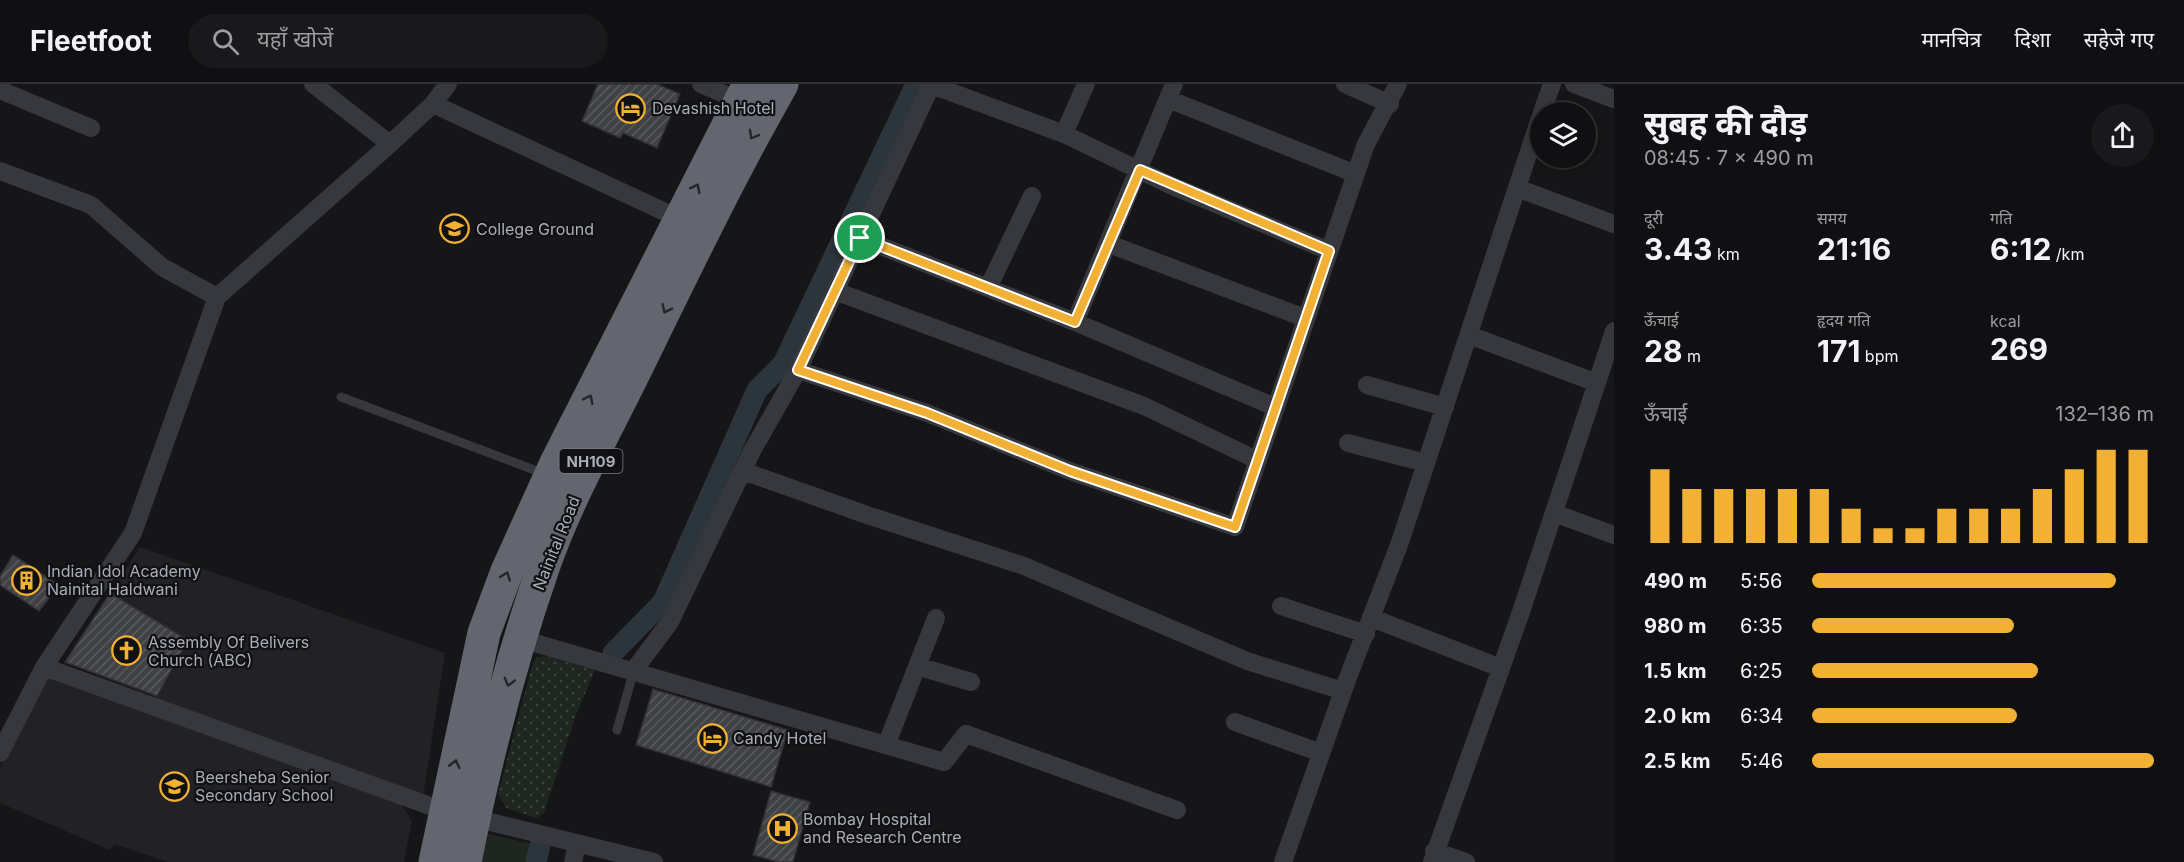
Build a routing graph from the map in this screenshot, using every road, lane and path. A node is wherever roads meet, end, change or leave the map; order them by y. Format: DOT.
graph roads {
  1 [pos="313,84"];
  2 [pos="448,84"];
  3 [pos="701,84"];
  4 [pos="782,84"];
  5 [pos="931,84"];
  6 [pos="1086,84"];
  7 [pos="1345,84"];
  8 [pos="1398,84"];
  9 [pos="1552,84"];
  10 [pos="1578,85"];
  11 [pos="0,90"];
  12 [pos="744,92"];
  13 [pos="1171,92"];
  14 [pos="1614,99"];
  15 [pos="1546,102"];
  16 [pos="433,104"];
  17 [pos="1390,104"];
  18 [pos="91,128"];
  19 [pos="1064,134"];
  20 [pos="390,144"];
  21 [pos="1530,148"];
  22 [pos="1140,170"];
  23 [pos="0,171"];
  24 [pos="1356,174"];
  25 [pos="1517,188"];
  26 [pos="1032,196"];
  27 [pos="680,219"];
  28 [pos="1614,224"];
  29 [pos="860,238"];
  30 [pos="1109,244"];
  31 [pos="1329,251"];
  32 [pos="988,288"];
  33 [pos="835,291"];
  34 [pos="217,297"];
  35 [pos="1305,318"];
  36 [pos="1075,322"];
  37 [pos="1614,331"];
  38 [pos="1469,335"];
  39 [pos="798,370"];
  40 [pos="1597,382"];
  41 [pos="1367,385"];
  42 [pos="341,397"];
  43 [pos="1275,407"];
  44 [pos="1444,407"];
  45 [pos="1348,442"];
  46 [pos="1257,460"];
  47 [pos="1426,463"];
  48 [pos="743,471"];
  49 [pos="550,476"];
  50 [pos="1554,513"];
  51 [pos="1614,535"];
  52 [pos="1281,606"];
  53 [pos="936,618"];
  54 [pos="1369,626"];
  55 [pos="486,629"];
  56 [pos="520,639"];
  57 [pos="917,666"];
  58 [pos="44,667"];
  59 [pos="1501,669"];
  60 [pos="634,670"];
  61 [pos="971,682"];
  62 [pos="1343,691"];
  63 [pos="1235,722"];
  64 [pos="617,730"];
  65 [pos="887,743"];
  66 [pos="0,753"];
  67 [pos="1322,753"];
  68 [pos="1177,810"];
  69 [pos="459,814"];
  70 [pos="575,853"];
  71 [pos="1433,857"];
  72 [pos="435,862"];
  73 [pos="465,862"];
  74 [pos="654,862"];
  75 [pos="1283,862"];
  76 [pos="1466,862"];
  1 -- 20 [label="street"];
  2 -- 16 [label="street"];
  3 -- 12 [label="street"];
  4 -- 56 [label="highway, Nainital Road / NH109, one-way"];
  5 -- 19 [label="street"];
  5 -- 29 [label="street"];
  6 -- 19 [label="street"];
  7 -- 17 [label="street"];
  8 -- 17 [label="street"];
  9 -- 15 [label="street"];
  10 -- 14 [label="street"];
  11 -- 18 [label="street"];
  27 -- 12 [label="highway, Nainital Road / NH109, one-way"];
  13 -- 22 [label="street"];
  13 -- 24 [label="street"];
  16 -- 20 [label="street"];
  16 -- 27 [label="street"];
  17 -- 24 [label="street"];
  19 -- 22 [label="street"];
  20 -- 34 [label="street"];
  21 -- 25 [label="street"];
  22 -- 30 [label="street"];
  22 -- 31 [label="street"];
  23 -- 34 [label="street"];
  24 -- 31 [label="street"];
  25 -- 28 [label="street"];
  25 -- 38 [label="street"];
  26 -- 32 [label="street"];
  49 -- 27 [label="highway, Nainital Road / NH109, one-way"];
  29 -- 32 [label="street"];
  29 -- 33 [label="street"];
  30 -- 35 [label="street"];
  30 -- 36 [label="street"];
  31 -- 35 [label="street"];
  32 -- 36 [label="street"];
  33 -- 39 [label="street"];
  33 -- 46 [label="street"];
  34 -- 58 [label="street"];
  35 -- 43 [label="street"];
  36 -- 43 [label="street"];
  37 -- 40 [label="street"];
  38 -- 40 [label="street"];
  38 -- 44 [label="street"];
  39 -- 46 [label="street"];
  39 -- 48 [label="street"];
  40 -- 50 [label="street"];
  41 -- 44 [label="street"];
  42 -- 49 [label="lane"];
  43 -- 46 [label="street"];
  44 -- 47 [label="street"];
  45 -- 47 [label="street"];
  47 -- 54 [label="street"];
  48 -- 60 [label="street"];
  48 -- 62 [label="street"];
  55 -- 49 [label="highway, Nainital Road / NH109, one-way"];
  50 -- 51 [label="street"];
  50 -- 59 [label="street"];
  52 -- 54 [label="street"];
  53 -- 57 [label="street"];
  54 -- 59 [label="street"];
  54 -- 62 [label="street"];
  55 -- 56 [label="highway"];
  69 -- 55 [label="highway, Nainital Road / NH109, one-way"];
  56 -- 60 [label="street"];
  56 -- 69 [label="highway, Nainital Road / NH109, one-way"];
  57 -- 61 [label="street"];
  57 -- 65 [label="street"];
  58 -- 66 [label="street"];
  58 -- 69 [label="street"];
  59 -- 71 [label="street"];
  60 -- 64 [label="lane"];
  60 -- 65 [label="street"];
  62 -- 67 [label="street"];
  63 -- 67 [label="street"];
  65 -- 68 [label="street"];
  67 -- 75 [label="street"];
  69 -- 70 [label="street"];
  69 -- 72 [label="highway, Nainital Road / NH109"];
  69 -- 73 [label="highway, Nainital Road / NH109"];
  70 -- 74 [label="street"];
  71 -- 76 [label="street"];
}
